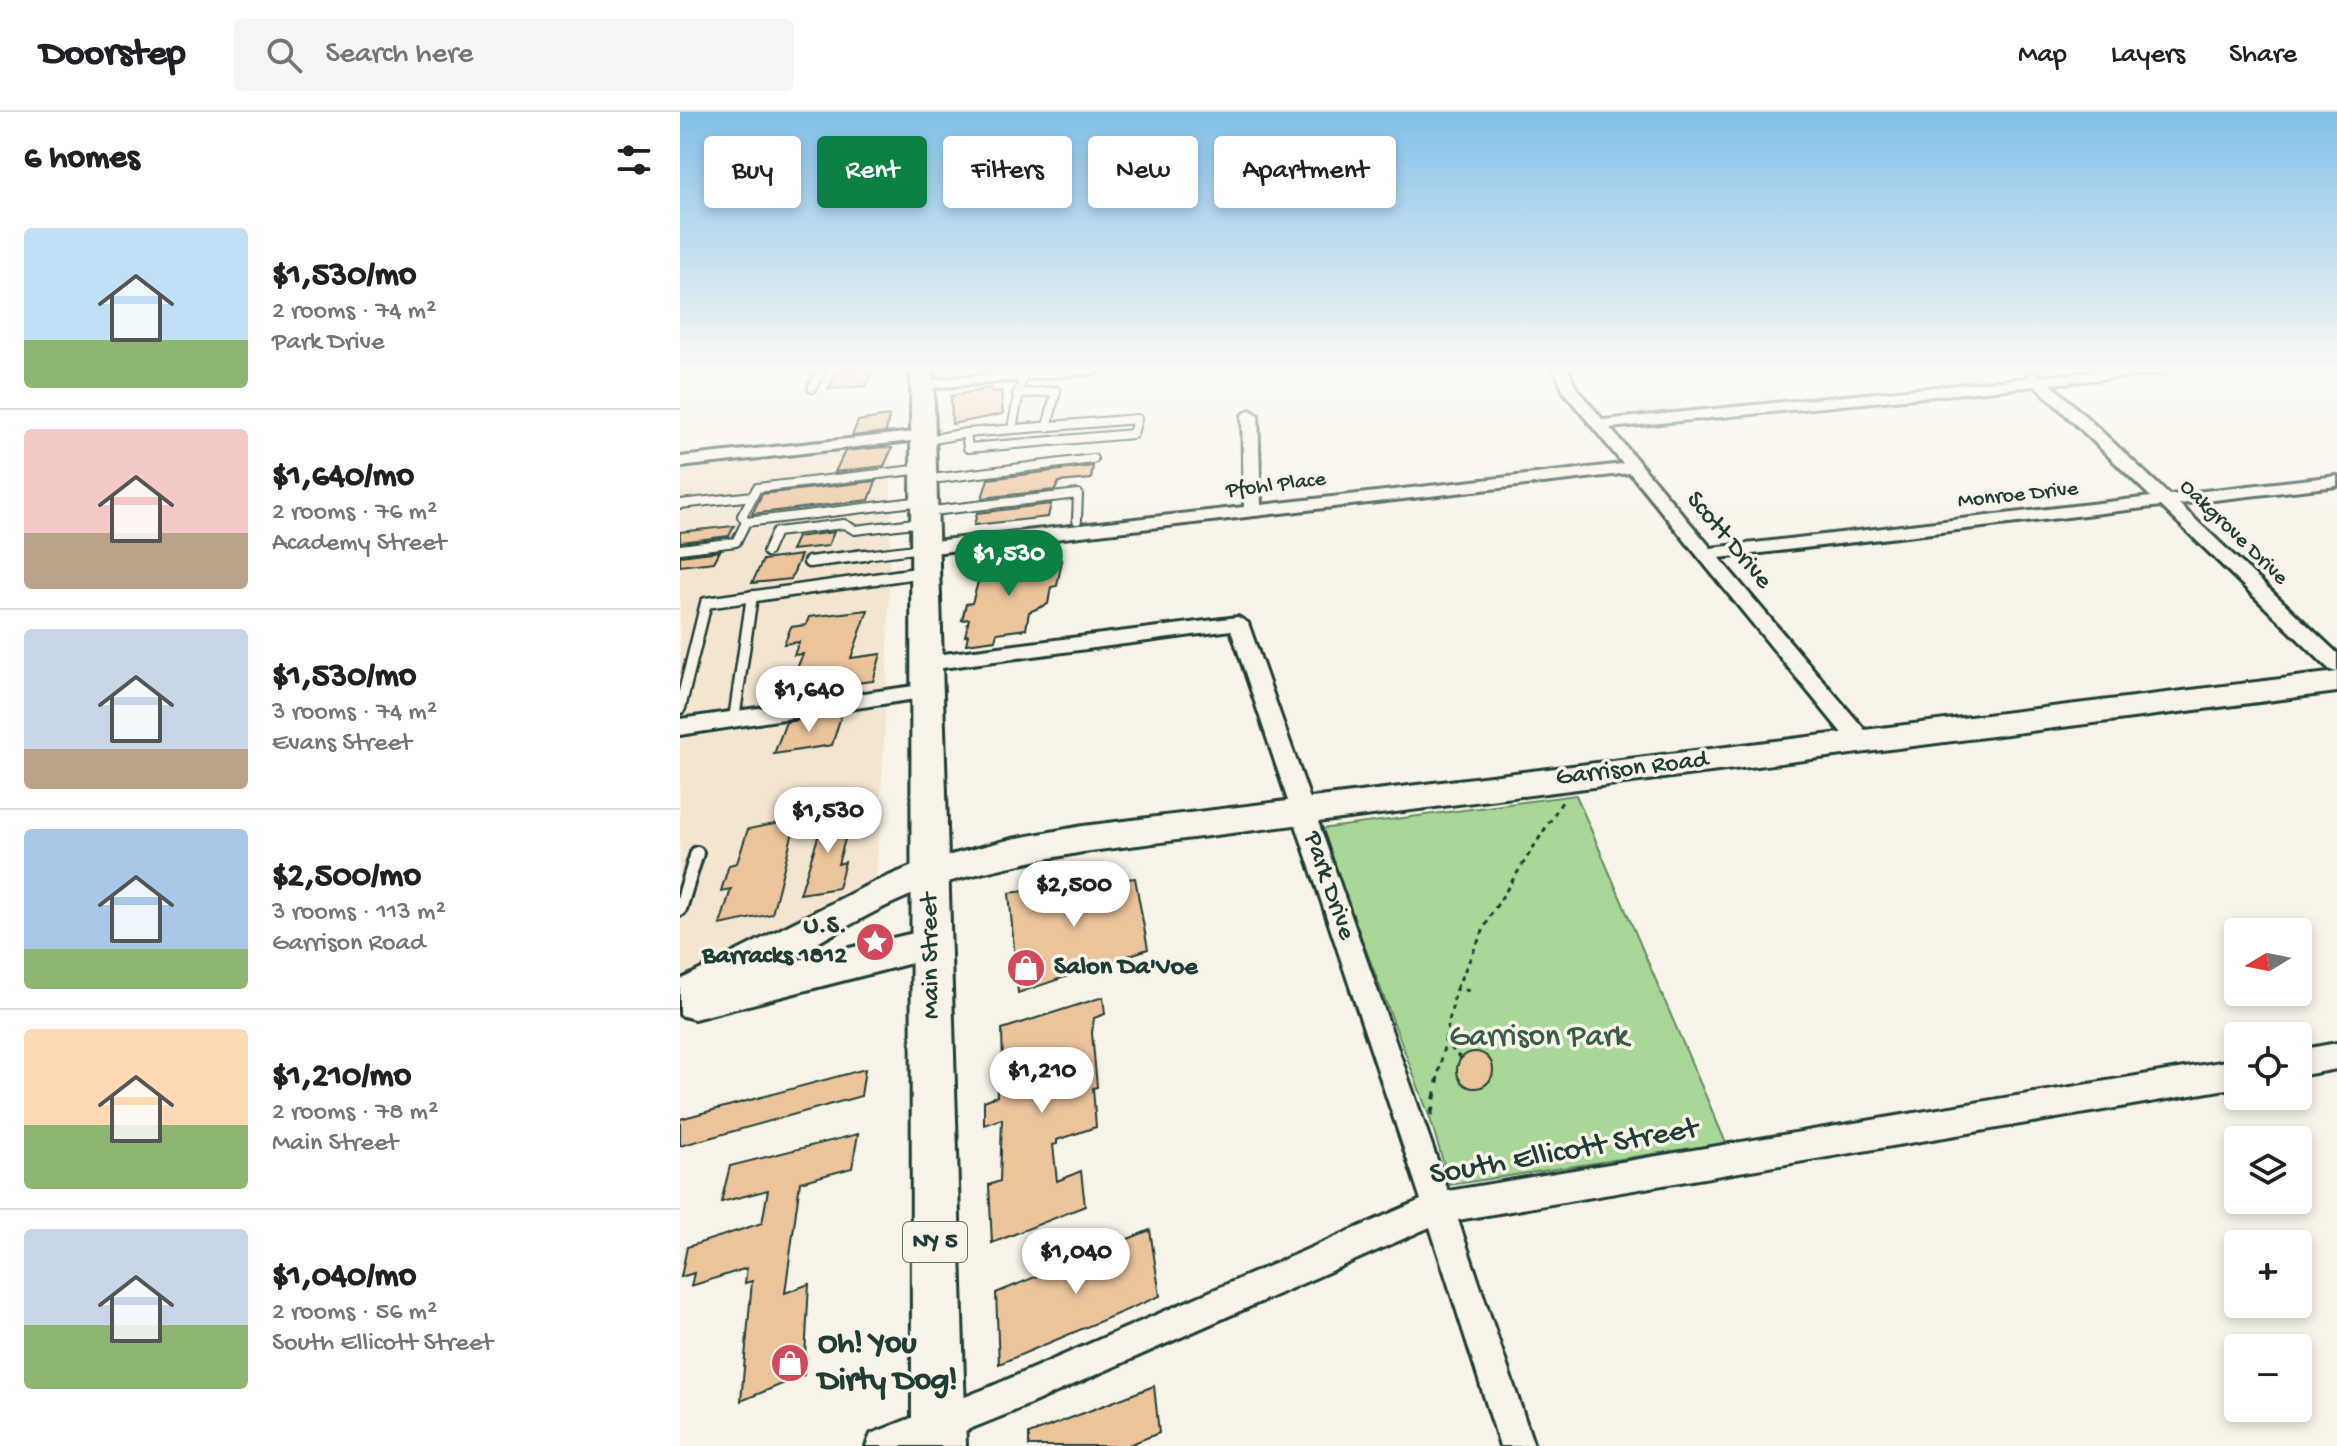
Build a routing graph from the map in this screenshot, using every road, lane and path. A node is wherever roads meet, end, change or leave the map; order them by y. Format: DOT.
graph roads {
  1 [pos="923,431"];
  2 [pos="986,431"];
  3 [pos="1134,431"];
  4 [pos="1251,431"];
  5 [pos="1604,431"];
  6 [pos="2092,431"];
  7 [pos="966,433"];
  8 [pos="923,439"];
  9 [pos="1093,459"];
  10 [pos="680,462"];
  11 [pos="1633,468"];
  12 [pos="2337,481"];
  13 [pos="753,496"];
  14 [pos="2166,502"];
  15 [pos="680,504"];
  16 [pos="1253,511"];
  17 [pos="924,515"];
  18 [pos="1077,520"];
  19 [pos="746,522"];
  20 [pos="680,549"];
  21 [pos="767,552"];
  22 [pos="1705,554"];
  23 [pos="809,562"];
  24 [pos="752,596"];
  25 [pos="696,643"];
  26 [pos="680,646"];
  27 [pos="2337,665"];
  28 [pos="927,677"];
  29 [pos="2337,682"];
  30 [pos="680,708"];
  31 [pos="734,719"];
  32 [pos="680,727"];
  33 [pos="1862,742"];
  34 [pos="1561,779"];
  35 [pos="1302,812"];
  36 [pos="697,853"];
  37 [pos="931,873"];
  38 [pos="680,909"];
  39 [pos="931,944"];
  40 [pos="1456,989"];
  41 [pos="1472,991"];
  42 [pos="680,998"];
  43 [pos="680,1005"];
  44 [pos="1445,1041"];
  45 [pos="2337,1056"];
  46 [pos="1461,1059"];
  47 [pos="2312,1060"];
  48 [pos="2224,1075"];
  49 [pos="1412,1128"];
  50 [pos="1439,1208"];
  51 [pos="939,1435"];
  52 [pos="883,1446"];
  53 [pos="1517,1446"];
  1 -- 8 [label="main road, Main Street / NY 5"];
  2 -- 7 [label="lane"];
  3 -- 7 [label="lane"];
  4 -- 16 [label="street"];
  5 -- 11 [label="street, Scott Drive"];
  6 -- 14 [label="street, Oakgrove Drive"];
  7 -- 8 [label="lane"];
  8 -- 10 [label="street"];
  8 -- 17 [label="main road, Main Street / NY 5"];
  9 -- 17 [label="lane"];
  11 -- 16 [label="street, Pfohl Place"];
  11 -- 22 [label="street, Scott Drive"];
  12 -- 14 [label="street, Monroe Drive"];
  13 -- 15 [label="lane"];
  13 -- 17 [label="lane"];
  13 -- 19 [label="lane"];
  14 -- 22 [label="street, Monroe Drive"];
  14 -- 27 [label="street, Oakgrove Drive"];
  16 -- 17 [label="street, Pfohl Place"];
  17 -- 18 [label="lane"];
  17 -- 19 [label="lane"];
  17 -- 21 [label="lane"];
  17 -- 23 [label="lane"];
  17 -- 24 [label="lane"];
  17 -- 28 [label="main road, Main Street / NY 5"];
  19 -- 20 [label="lane"];
  22 -- 33 [label="street, Scott Drive"];
  24 -- 25 [label="lane"];
  24 -- 31 [label="lane"];
  25 -- 26 [label="lane"];
  25 -- 30 [label="lane"];
  28 -- 31 [label="street"];
  28 -- 35 [label="street, Park Drive"];
  28 -- 37 [label="main road, Main Street / NY 5"];
  29 -- 33 [label="street, Garrison Road"];
  31 -- 32 [label="street"];
  33 -- 34 [label="street, Garrison Road"];
  34 -- 35 [label="street, Garrison Road"];
  34 -- 40 [label="path"];
  35 -- 37 [label="street, Garrison Road"];
  35 -- 49 [label="street, Park Drive"];
  36 -- 38 [label="lane"];
  37 -- 39 [label="main road, Main Street / NY 5"];
  37 -- 42 [label="street, Garrison Road"];
  39 -- 43 [label="street"];
  39 -- 51 [label="main road, Main Street / NY 5"];
  40 -- 41 [label="path"];
  40 -- 44 [label="path"];
  44 -- 46 [label="path"];
  44 -- 49 [label="path"];
  45 -- 47 [label="street"];
  48 -- 50 [label="street, South Ellicott Street"];
  49 -- 50 [label="street, Park Drive"];
  50 -- 51 [label="street, South Ellicott Street"];
  50 -- 53 [label="street, Park Drive"];
  51 -- 52 [label="street, South Ellicott Street"];
}
